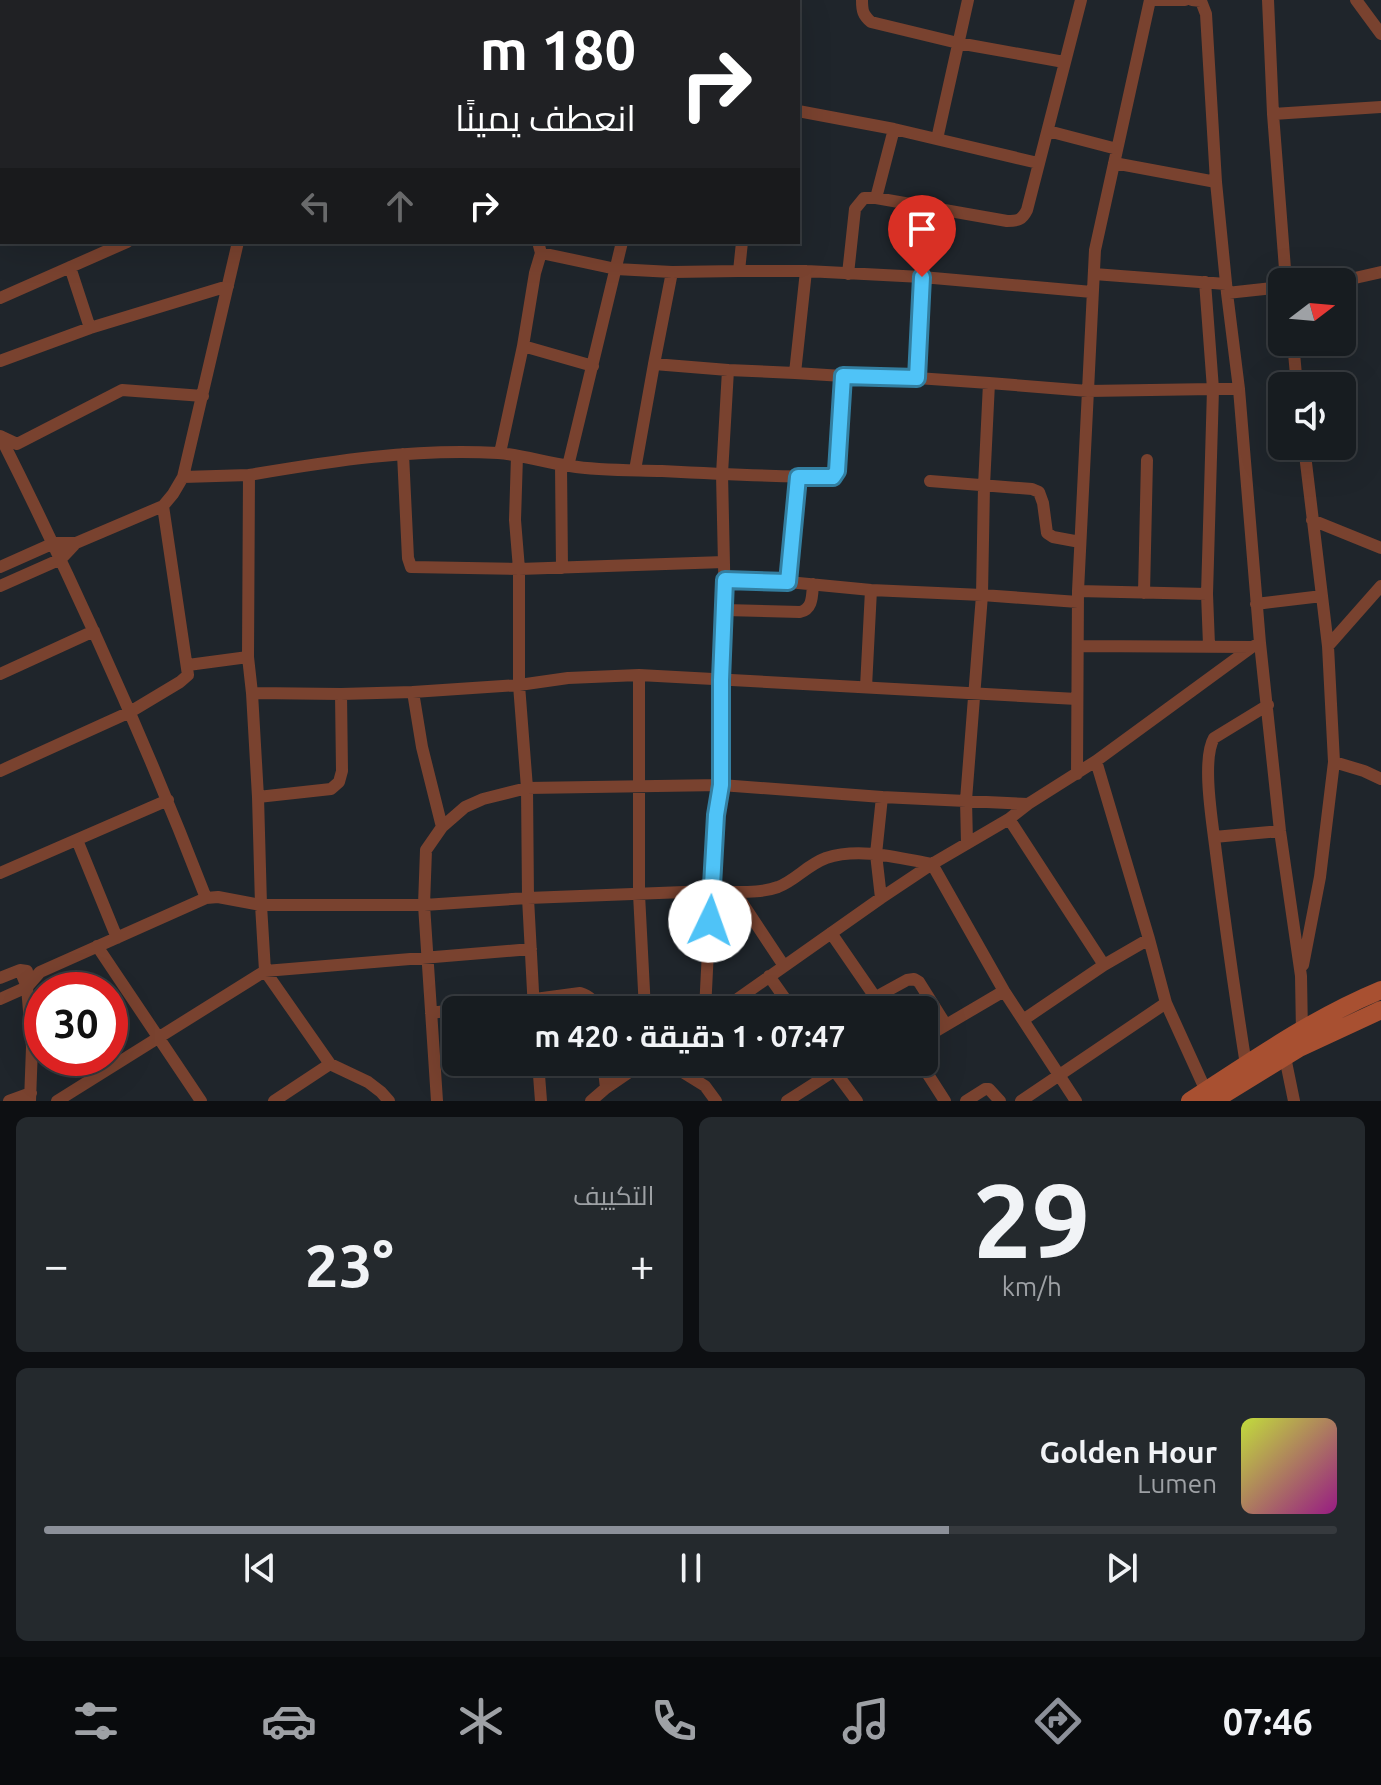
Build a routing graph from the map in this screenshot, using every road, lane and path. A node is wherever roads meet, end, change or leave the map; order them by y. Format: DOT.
graph roads {
  1 [pos="862,0"];
  2 [pos="968,0"];
  3 [pos="1081,0"];
  4 [pos="1150,0"];
  5 [pos="1185,0"];
  6 [pos="1192,0"];
  7 [pos="1268,0"];
  8 [pos="1356,0"];
  9 [pos="1381,34"];
  10 [pos="958,43"];
  11 [pos="1064,62"];
  12 [pos="1381,107"];
  13 [pos="800,111"];
  14 [pos="1273,114"];
  15 [pos="894,129"];
  16 [pos="1048,131"];
  17 [pos="937,139"];
  18 [pos="1117,149"];
  19 [pos="1038,163"];
  20 [pos="1114,163"];
  21 [pos="1216,182"];
  22 [pos="876,198"];
  23 [pos="122,244"];
  24 [pos="238,244"];
  25 [pos="622,244"];
  26 [pos="742,244"];
  27 [pos="539,247"];
  28 [pos="70,267"];
  29 [pos="1285,268"];
  30 [pos="616,269"];
  31 [pos="739,271"];
  32 [pos="806,271"];
  33 [pos="672,272"];
  34 [pos="1381,272"];
  35 [pos="848,274"];
  36 [pos="1094,274"];
  37 [pos="922,277"];
  38 [pos="1356,277"];
  39 [pos="1205,282"];
  40 [pos="228,286"];
  41 [pos="1268,288"];
  42 [pos="1226,289"];
  43 [pos="1092,292"];
  44 [pos="0,298"];
  45 [pos="90,328"];
  46 [pos="523,346"];
  47 [pos="0,361"];
  48 [pos="654,364"];
  49 [pos="593,366"];
  50 [pos="728,370"];
  51 [pos="795,373"];
  52 [pos="843,376"];
  53 [pos="917,378"];
  54 [pos="989,383"];
  55 [pos="1213,389"];
  56 [pos="1239,389"];
  57 [pos="1088,391"];
  58 [pos="203,396"];
  59 [pos="0,436"];
  60 [pos="500,453"];
  61 [pos="403,454"];
  62 [pos="517,456"];
  63 [pos="1147,460"];
  64 [pos="1306,460"];
  65 [pos="564,465"];
  66 [pos="635,470"];
  67 [pos="722,474"];
  68 [pos="249,475"];
  69 [pos="183,477"];
  70 [pos="798,477"];
  71 [pos="930,481"];
  72 [pos="984,486"];
  73 [pos="163,506"];
  74 [pos="1312,520"];
  75 [pos="1080,542"];
  76 [pos="54,543"];
  77 [pos="76,543"];
  78 [pos="1381,548"];
  79 [pos="61,559"];
  80 [pos="724,562"];
  81 [pos="0,567"];
  82 [pos="562,568"];
  83 [pos="519,569"];
  84 [pos="725,580"];
  85 [pos="788,582"];
  86 [pos="813,584"];
  87 [pos="0,586"];
  88 [pos="1381,586"];
  89 [pos="871,590"];
  90 [pos="1144,593"];
  91 [pos="1207,594"];
  92 [pos="982,595"];
  93 [pos="1078,596"];
  94 [pos="1322,596"];
  95 [pos="1256,604"];
  96 [pos="725,610"];
  97 [pos="94,631"];
  98 [pos="1209,645"];
  99 [pos="1256,645"];
  100 [pos="1078,646"];
  101 [pos="1328,646"];
  102 [pos="248,657"];
  103 [pos="188,665"];
  104 [pos="0,674"];
  105 [pos="639,675"];
  106 [pos="721,680"];
  107 [pos="519,685"];
  108 [pos="866,687"];
  109 [pos="413,692"];
  110 [pos="252,693"];
  111 [pos="341,694"];
  112 [pos="974,694"];
  113 [pos="1077,699"];
  114 [pos="1268,705"];
  115 [pos="130,712"];
  116 [pos="1096,761"];
  117 [pos="1334,762"];
  118 [pos="0,771"];
  119 [pos="1077,774"];
  120 [pos="1381,779"];
  121 [pos="721,785"];
  122 [pos="640,786"];
  123 [pos="527,788"];
  124 [pos="258,797"];
  125 [pos="882,797"];
  126 [pos="168,800"];
  127 [pos="966,800"];
  128 [pos="1028,804"];
  129 [pos="1009,819"];
  130 [pos="442,827"];
  131 [pos="1280,831"];
  132 [pos="1214,837"];
  133 [pos="77,840"];
  134 [pos="967,843"];
  135 [pos="876,854"];
  136 [pos="932,864"];
  137 [pos="0,873"];
  138 [pos="711,891"];
  139 [pos="735,892"];
  140 [pos="639,894"];
  141 [pos="206,898"];
  142 [pos="528,898"];
  143 [pos="881,898"];
  144 [pos="261,905"];
  145 [pos="424,905"];
  146 [pos="831,933"];
  147 [pos="117,938"];
  148 [pos="1149,939"];
  149 [pos="97,946"];
  150 [pos="531,949"];
  151 [pos="427,957"];
  152 [pos="1104,965"];
  153 [pos="784,966"];
  154 [pos="20,970"];
  155 [pos="265,971"];
  156 [pos="40,972"];
  157 [pos="769,976"];
  158 [pos="1301,976"];
  159 [pos="0,978"];
  160 [pos="24,980"];
  161 [pos="24,988"];
  162 [pos="1381,990"];
  163 [pos="1004,991"];
  164 [pos="534,996"];
  165 [pos="567,996"];
  166 [pos="588,996"];
  167 [pos="644,996"];
  168 [pos="706,996"];
  169 [pos="741,996"];
  170 [pos="783,996"];
  171 [pos="875,996"];
  172 [pos="878,996"];
  173 [pos="928,996"];
  174 [pos="0,999"];
  175 [pos="1166,1003"];
  176 [pos="1381,1010"];
  177 [pos="442,1012"];
  178 [pos="938,1012"];
  179 [pos="431,1013"];
  180 [pos="1023,1020"];
  181 [pos="946,1025"];
  182 [pos="938,1030"];
  183 [pos="158,1037"];
  184 [pos="1304,1038"];
  185 [pos="1285,1057"];
  186 [pos="330,1064"];
  187 [pos="1246,1065"];
  188 [pos="1060,1075"];
  189 [pos="31,1076"];
  190 [pos="539,1076"];
  191 [pos="605,1076"];
  192 [pos="624,1076"];
  193 [pos="689,1076"];
  194 [pos="818,1076"];
  195 [pos="838,1076"];
  196 [pos="929,1076"];
  197 [pos="606,1088"];
  198 [pos="30,1097"];
  199 [pos="1203,1098"];
  200 [pos="9,1101"];
  201 [pos="57,1101"];
  202 [pos="201,1101"];
  203 [pos="274,1101"];
  204 [pos="389,1101"];
  205 [pos="437,1101"];
  206 [pos="541,1101"];
  207 [pos="591,1101"];
  208 [pos="716,1101"];
  209 [pos="787,1101"];
  210 [pos="857,1101"];
  211 [pos="945,1101"];
  212 [pos="966,1101"];
  213 [pos="1000,1101"];
  214 [pos="1021,1101"];
  215 [pos="1076,1101"];
  216 [pos="1294,1101"];
  1 -- 10 [label="street"];
  2 -- 10 [label="street"];
  3 -- 11 [label="street"];
  4 -- 5 [label="street"];
  4 -- 18 [label="street"];
  6 -- 21 [label="street"];
  7 -- 14 [label="street"];
  8 -- 9 [label="street"];
  10 -- 11 [label="street"];
  10 -- 17 [label="street"];
  11 -- 16 [label="street"];
  12 -- 14 [label="street"];
  13 -- 15 [label="street"];
  14 -- 29 [label="street"];
  15 -- 17 [label="street"];
  15 -- 22 [label="street"];
  16 -- 18 [label="street"];
  16 -- 19 [label="street"];
  17 -- 19 [label="street"];
  18 -- 20 [label="street"];
  19 -- 22 [label="street"];
  20 -- 21 [label="street"];
  20 -- 36 [label="street"];
  21 -- 42 [label="street"];
  22 -- 35 [label="street"];
  23 -- 28 [label="street"];
  24 -- 40 [label="street"];
  25 -- 30 [label="street"];
  26 -- 31 [label="street"];
  27 -- 30 [label="street"];
  27 -- 46 [label="street"];
  28 -- 44 [label="street"];
  28 -- 45 [label="street"];
  30 -- 33 [label="street"];
  30 -- 49 [label="street"];
  31 -- 32 [label="street"];
  31 -- 33 [label="street"];
  32 -- 35 [label="street"];
  32 -- 51 [label="street"];
  33 -- 48 [label="street"];
  34 -- 38 [label="street"];
  35 -- 37 [label="street"];
  36 -- 39 [label="street"];
  36 -- 43 [label="street"];
  37 -- 43 [label="street"];
  37 -- 53 [label="street"];
  39 -- 42 [label="street"];
  39 -- 55 [label="street"];
  40 -- 45 [label="street"];
  40 -- 58 [label="street"];
  41 -- 42 [label="street"];
  42 -- 56 [label="street"];
  43 -- 57 [label="street"];
  45 -- 47 [label="street"];
  46 -- 49 [label="street"];
  46 -- 60 [label="street"];
  48 -- 50 [label="street"];
  48 -- 66 [label="street"];
  49 -- 65 [label="street"];
  50 -- 51 [label="street"];
  50 -- 67 [label="street"];
  51 -- 52 [label="street"];
  52 -- 53 [label="street"];
  52 -- 70 [label="street"];
  53 -- 54 [label="street"];
  54 -- 57 [label="street"];
  54 -- 72 [label="street"];
  55 -- 56 [label="street"];
  55 -- 57 [label="street"];
  55 -- 91 [label="street"];
  56 -- 95 [label="street"];
  57 -- 75 [label="street"];
  58 -- 59 [label="street"];
  58 -- 69 [label="street"];
  59 -- 76 [label="street"];
  60 -- 61 [label="street"];
  60 -- 62 [label="street"];
  61 -- 68 [label="street"];
  61 -- 83 [label="street"];
  62 -- 65 [label="street"];
  62 -- 83 [label="street"];
  63 -- 90 [label="street"];
  64 -- 74 [label="street"];
  65 -- 66 [label="street"];
  65 -- 82 [label="street"];
  66 -- 67 [label="street"];
  67 -- 70 [label="street"];
  67 -- 80 [label="street"];
  68 -- 69 [label="street"];
  68 -- 102 [label="street"];
  69 -- 73 [label="street"];
  70 -- 85 [label="street"];
  71 -- 72 [label="street"];
  72 -- 75 [label="street"];
  72 -- 92 [label="street"];
  73 -- 77 [label="street"];
  73 -- 103 [label="street"];
  74 -- 78 [label="street"];
  74 -- 94 [label="street"];
  75 -- 93 [label="street"];
  76 -- 77 [label="street"];
  76 -- 79 [label="street"];
  76 -- 81 [label="street"];
  77 -- 79 [label="street"];
  79 -- 87 [label="street"];
  79 -- 97 [label="street"];
  80 -- 82 [label="street"];
  80 -- 84 [label="street"];
  82 -- 83 [label="street"];
  83 -- 107 [label="street"];
  84 -- 85 [label="street"];
  84 -- 96 [label="street"];
  85 -- 86 [label="street"];
  86 -- 89 [label="street"];
  86 -- 96 [label="street"];
  88 -- 101 [label="street"];
  89 -- 92 [label="street"];
  89 -- 108 [label="street"];
  90 -- 91 [label="street"];
  90 -- 93 [label="street"];
  91 -- 98 [label="street"];
  92 -- 93 [label="street"];
  92 -- 112 [label="street"];
  93 -- 100 [label="street"];
  94 -- 95 [label="street"];
  94 -- 101 [label="street"];
  95 -- 99 [label="street"];
  96 -- 106 [label="street"];
  97 -- 104 [label="street"];
  97 -- 115 [label="street"];
  98 -- 99 [label="street"];
  98 -- 100 [label="street"];
  99 -- 114 [label="street"];
  99 -- 116 [label="street"];
  100 -- 113 [label="street"];
  101 -- 117 [label="street"];
  102 -- 103 [label="street"];
  102 -- 110 [label="street"];
  103 -- 115 [label="street"];
  105 -- 106 [label="street"];
  105 -- 107 [label="street"];
  105 -- 122 [label="street"];
  106 -- 108 [label="street"];
  106 -- 121 [label="street"];
  107 -- 109 [label="street"];
  107 -- 123 [label="street"];
  108 -- 112 [label="street"];
  109 -- 111 [label="street"];
  109 -- 130 [label="street"];
  110 -- 111 [label="street"];
  110 -- 124 [label="street"];
  111 -- 124 [label="street"];
  112 -- 113 [label="street"];
  112 -- 127 [label="street"];
  113 -- 119 [label="street"];
  114 -- 131 [label="street"];
  114 -- 132 [label="street"];
  115 -- 118 [label="street"];
  115 -- 126 [label="street"];
  116 -- 119 [label="street"];
  116 -- 148 [label="street"];
  117 -- 120 [label="street"];
  117 -- 158 [label="street"];
  119 -- 128 [label="street"];
  121 -- 122 [label="street"];
  121 -- 125 [label="street"];
  121 -- 138 [label="street"];
  122 -- 123 [label="street"];
  122 -- 140 [label="street"];
  123 -- 130 [label="street"];
  123 -- 142 [label="street"];
  124 -- 144 [label="street"];
  125 -- 127 [label="street"];
  125 -- 135 [label="street"];
  126 -- 133 [label="street"];
  126 -- 141 [label="street"];
  127 -- 128 [label="street"];
  127 -- 134 [label="street"];
  128 -- 129 [label="street"];
  129 -- 134 [label="street"];
  129 -- 152 [label="street"];
  130 -- 145 [label="street"];
  131 -- 132 [label="street"];
  131 -- 158 [label="street"];
  132 -- 187 [label="street"];
  133 -- 137 [label="street"];
  133 -- 147 [label="street"];
  134 -- 136 [label="street"];
  135 -- 136 [label="street"];
  135 -- 139 [label="street"];
  135 -- 143 [label="street"];
  136 -- 143 [label="street"];
  136 -- 163 [label="street"];
  138 -- 139 [label="street"];
  138 -- 140 [label="street"];
  138 -- 168 [label="street"];
  139 -- 153 [label="street"];
  140 -- 142 [label="street"];
  140 -- 167 [label="street"];
  141 -- 144 [label="street"];
  141 -- 147 [label="street"];
  142 -- 145 [label="street"];
  142 -- 150 [label="street"];
  143 -- 146 [label="street"];
  144 -- 145 [label="street"];
  144 -- 155 [label="street"];
  145 -- 151 [label="street"];
  146 -- 153 [label="street"];
  146 -- 171 [label="street"];
  147 -- 149 [label="street"];
  148 -- 152 [label="street"];
  148 -- 175 [label="street"];
  149 -- 156 [label="street"];
  149 -- 183 [label="street"];
  150 -- 151 [label="street"];
  150 -- 164 [label="street"];
  151 -- 155 [label="street"];
  151 -- 179 [label="street"];
  152 -- 180 [label="street"];
  153 -- 157 [label="street"];
  154 -- 156 [label="street"];
  154 -- 159 [label="street"];
  154 -- 160 [label="street"];
  155 -- 183 [label="street"];
  155 -- 186 [label="street"];
  157 -- 169 [label="street"];
  157 -- 170 [label="street"];
  158 -- 184 [label="street"];
  161 -- 174 [label="street"];
  162 -- 184 [label="main road"];
  163 -- 180 [label="street"];
  163 -- 181 [label="street"];
  165 -- 166 [label="street"];
  172 -- 173 [label="street"];
  175 -- 188 [label="street"];
  175 -- 199 [label="street"];
  176 -- 184 [label="main road"];
  177 -- 179 [label="street"];
  178 -- 181 [label="street"];
  179 -- 205 [label="street"];
  180 -- 188 [label="street"];
  181 -- 182 [label="street"];
  183 -- 201 [label="street"];
  183 -- 202 [label="street"];
  184 -- 185 [label="main road"];
  184 -- 187 [label="main road"];
  185 -- 199 [label="main road"];
  185 -- 216 [label="street"];
  186 -- 203 [label="street"];
  186 -- 204 [label="street"];
  187 -- 199 [label="main road"];
  188 -- 214 [label="street"];
  188 -- 215 [label="street"];
  189 -- 198 [label="street"];
  190 -- 206 [label="street"];
  191 -- 197 [label="street"];
  192 -- 197 [label="street"];
  193 -- 208 [label="street"];
  194 -- 209 [label="street"];
  195 -- 210 [label="street"];
  196 -- 211 [label="street"];
  197 -- 207 [label="street"];
  198 -- 200 [label="street"];
  212 -- 213 [label="street"];
}
